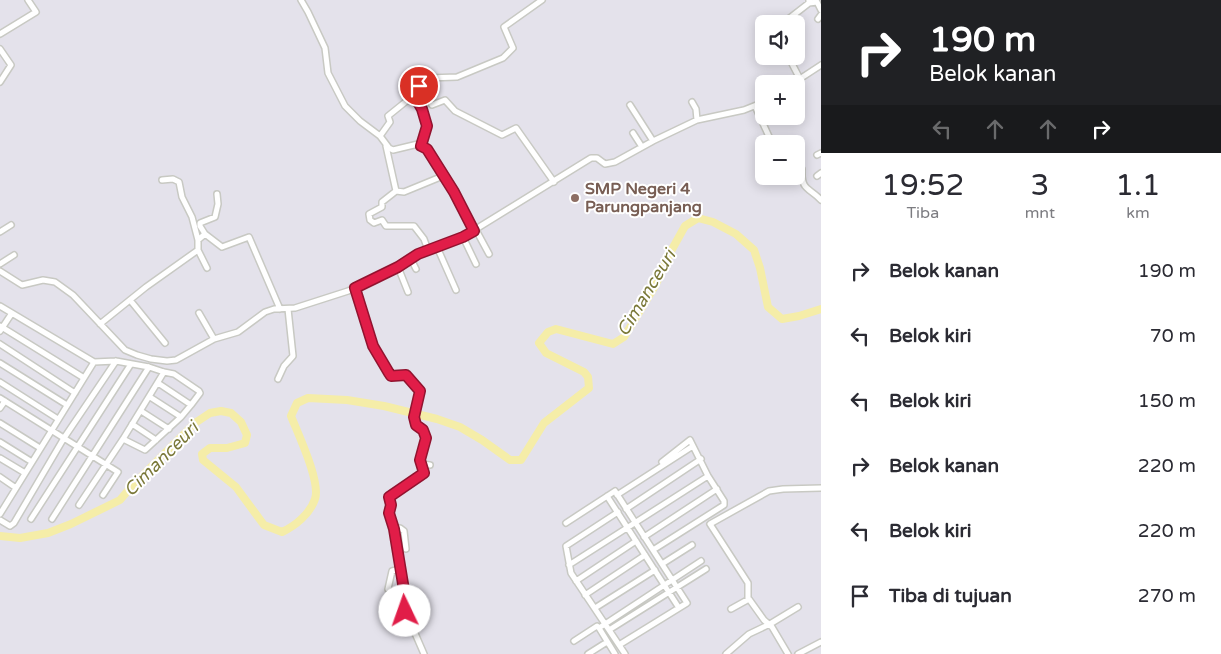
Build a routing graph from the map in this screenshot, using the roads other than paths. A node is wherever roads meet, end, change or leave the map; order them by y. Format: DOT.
graph roads {
  1 [pos="28,0"];
  2 [pos="300,0"];
  3 [pos="542,0"];
  4 [pos="809,2"];
  5 [pos="821,10"];
  6 [pos="793,15"];
  7 [pos="0,34"];
  8 [pos="0,49"];
  9 [pos="821,65"];
  10 [pos="805,76"];
  11 [pos="0,82"];
  12 [pos="419,86"];
  13 [pos="414,95"];
  14 [pos="692,102"];
  15 [pos="630,105"];
  16 [pos="755,106"];
  17 [pos="697,120"];
  18 [pos="633,133"];
  19 [pos="380,136"];
  20 [pos="653,141"];
  21 [pos="385,142"];
  22 [pos="421,146"];
  23 [pos="642,147"];
  24 [pos="443,176"];
  25 [pos="162,180"];
  26 [pos="554,182"];
  27 [pos="804,185"];
  28 [pos="396,191"];
  29 [pos="217,194"];
  30 [pos="821,200"];
  31 [pos="10,225"];
  32 [pos="475,230"];
  33 [pos="0,232"];
  34 [pos="206,234"];
  35 [pos="463,237"];
  36 [pos="198,240"];
  37 [pos="437,247"];
  38 [pos="198,250"];
  39 [pos="428,250"];
  40 [pos="489,254"];
  41 [pos="14,255"];
  42 [pos="411,259"];
  43 [pos="0,264"];
  44 [pos="476,264"];
  45 [pos="398,267"];
  46 [pos="208,268"];
  47 [pos="416,269"];
  48 [pos="0,271"];
  49 [pos="355,288"];
  50 [pos="456,290"];
  51 [pos="408,292"];
  52 [pos="130,300"];
  53 [pos="0,306"];
  54 [pos="280,309"];
  55 [pos="288,309"];
  56 [pos="12,313"];
  57 [pos="199,313"];
  58 [pos="100,324"];
  59 [pos="1,328"];
  60 [pos="214,339"];
  61 [pos="165,343"];
  62 [pos="0,344"];
  63 [pos="116,361"];
  64 [pos="94,362"];
  65 [pos="0,363"];
  66 [pos="130,364"];
  67 [pos="149,367"];
  68 [pos="164,372"];
  69 [pos="84,378"];
  70 [pos="278,379"];
  71 [pos="0,382"];
  72 [pos="158,383"];
  73 [pos="75,393"];
  74 [pos="150,397"];
  75 [pos="2,400"];
  76 [pos="67,405"];
  77 [pos="191,405"];
  78 [pos="0,408"];
  79 [pos="141,411"];
  80 [pos="181,417"];
  81 [pos="58,419"];
  82 [pos="0,423"];
  83 [pos="132,424"];
  84 [pos="169,429"];
  85 [pos="51,430"];
  86 [pos="64,438"];
  87 [pos="123,438"];
  88 [pos="156,440"];
  89 [pos="0,442"];
  90 [pos="78,447"];
  91 [pos="40,448"];
  92 [pos="93,456"];
  93 [pos="0,458"];
  94 [pos="701,459"];
  95 [pos="32,462"];
  96 [pos="106,464"];
  97 [pos="421,464"];
  98 [pos="430,465"];
  99 [pos="25,473"];
  100 [pos="708,476"];
  101 [pos="1,480"];
  102 [pos="16,488"];
  103 [pos="821,488"];
  104 [pos="717,489"];
  105 [pos="103,495"];
  106 [pos="617,495"];
  107 [pos="607,496"];
  108 [pos="79,505"];
  109 [pos="626,509"];
  110 [pos="618,512"];
  111 [pos="0,514"];
  112 [pos="31,519"];
  113 [pos="52,519"];
  114 [pos="0,520"];
  115 [pos="566,522"];
  116 [pos="635,522"];
  117 [pos="628,528"];
  118 [pos="394,529"];
  119 [pos="644,537"];
  120 [pos="636,541"];
  121 [pos="692,545"];
  122 [pos="406,549"];
  123 [pos="653,550"];
  124 [pos="645,555"];
  125 [pos="701,561"];
  126 [pos="662,564"];
  127 [pos="569,565"];
  128 [pos="400,569"];
  129 [pos="706,569"];
  130 [pos="655,570"];
  131 [pos="672,580"];
  132 [pos="576,581"];
  133 [pos="664,585"];
  134 [pos="677,587"];
  135 [pos="388,589"];
  136 [pos="669,592"];
  137 [pos="585,595"];
  138 [pos="748,599"];
  139 [pos="798,607"];
  140 [pos="594,608"];
  141 [pos="679,608"];
  142 [pos="731,609"];
  143 [pos="605,624"];
  144 [pos="770,624"];
  145 [pos="599,628"];
  146 [pos="609,630"];
  147 [pos="574,641"];
  148 [pos="608,642"];
  149 [pos="821,642"];
  150 [pos="619,645"];
  151 [pos="424,654"];
  152 [pos="588,654"];
  153 [pos="616,654"];
  154 [pos="625,654"];
  155 [pos="726,654"];
  156 [pos="788,654"];
  157 [pos="798,654"];
  1 -- 7 [label="street"];
  2 -- 19 [label="street"];
  3 -- 12 [label="street"];
  4 -- 5 [label="street"];
  4 -- 6 [label="street"];
  8 -- 11 [label="street"];
  9 -- 10 [label="street"];
  12 -- 13 [label="street"];
  12 -- 26 [label="street"];
  13 -- 19 [label="street"];
  13 -- 22 [label="street"];
  14 -- 17 [label="street"];
  15 -- 20 [label="street"];
  16 -- 17 [label="street"];
  17 -- 20 [label="street"];
  18 -- 23 [label="street"];
  19 -- 21 [label="street"];
  20 -- 23 [label="street"];
  21 -- 22 [label="street"];
  21 -- 28 [label="street"];
  22 -- 24 [label="street"];
  23 -- 26 [label="street"];
  24 -- 28 [label="street"];
  24 -- 32 [label="street"];
  25 -- 36 [label="street"];
  26 -- 32 [label="street"];
  27 -- 30 [label="street"];
  28 -- 39 [label="street"];
  29 -- 34 [label="street"];
  31 -- 33 [label="street"];
  32 -- 35 [label="street"];
  32 -- 40 [label="street"];
  34 -- 36 [label="street"];
  34 -- 54 [label="street"];
  35 -- 37 [label="street"];
  35 -- 44 [label="street"];
  36 -- 38 [label="street"];
  37 -- 39 [label="street"];
  37 -- 50 [label="street"];
  38 -- 46 [label="street"];
  38 -- 52 [label="street"];
  39 -- 42 [label="street"];
  41 -- 43 [label="street"];
  42 -- 45 [label="street"];
  42 -- 47 [label="street"];
  45 -- 49 [label="street"];
  45 -- 51 [label="street"];
  48 -- 58 [label="street"];
  49 -- 55 [label="street"];
  49 -- 97 [label="street"];
  52 -- 58 [label="street"];
  52 -- 61 [label="street"];
  53 -- 56 [label="street"];
  54 -- 55 [label="street"];
  54 -- 60 [label="street"];
  55 -- 70 [label="street"];
  56 -- 59 [label="street"];
  56 -- 64 [label="street"];
  57 -- 60 [label="street"];
  58 -- 60 [label="street"];
  59 -- 69 [label="street"];
  62 -- 73 [label="street"];
  63 -- 64 [label="street"];
  63 -- 66 [label="street"];
  63 -- 86 [label="street"];
  64 -- 69 [label="street"];
  65 -- 76 [label="street"];
  66 -- 67 [label="street"];
  66 -- 90 [label="street"];
  67 -- 68 [label="street"];
  67 -- 92 [label="street"];
  68 -- 72 [label="street"];
  68 -- 77 [label="street"];
  69 -- 73 [label="street"];
  71 -- 81 [label="street"];
  72 -- 74 [label="street"];
  72 -- 77 [label="street"];
  73 -- 76 [label="street"];
  74 -- 79 [label="street"];
  74 -- 80 [label="street"];
  75 -- 78 [label="street"];
  75 -- 85 [label="street"];
  76 -- 81 [label="street"];
  77 -- 80 [label="street"];
  79 -- 83 [label="street"];
  79 -- 84 [label="street"];
  80 -- 84 [label="street"];
  81 -- 85 [label="street"];
  82 -- 91 [label="street"];
  83 -- 87 [label="street"];
  83 -- 88 [label="street"];
  84 -- 88 [label="street"];
  85 -- 86 [label="street"];
  85 -- 91 [label="street"];
  86 -- 90 [label="street"];
  86 -- 114 [label="street"];
  87 -- 88 [label="street"];
  87 -- 96 [label="street"];
  89 -- 95 [label="street"];
  90 -- 92 [label="street"];
  90 -- 112 [label="street"];
  91 -- 95 [label="street"];
  92 -- 96 [label="street"];
  92 -- 113 [label="street"];
  93 -- 99 [label="street"];
  94 -- 100 [label="street"];
  94 -- 106 [label="street"];
  94 -- 109 [label="street"];
  95 -- 99 [label="street"];
  96 -- 105 [label="street"];
  96 -- 108 [label="street"];
  97 -- 98 [label="street"];
  97 -- 118 [label="street"];
  99 -- 102 [label="street"];
  100 -- 104 [label="street"];
  100 -- 116 [label="street"];
  101 -- 102 [label="street"];
  102 -- 111 [label="street"];
  103 -- 138 [label="street"];
  104 -- 119 [label="street"];
  104 -- 123 [label="street"];
  106 -- 107 [label="street"];
  106 -- 109 [label="street"];
  107 -- 110 [label="street"];
  107 -- 115 [label="street"];
  109 -- 116 [label="street"];
  110 -- 117 [label="street"];
  110 -- 127 [label="street"];
  116 -- 117 [label="street"];
  116 -- 119 [label="street"];
  117 -- 120 [label="street"];
  117 -- 127 [label="street"];
  118 -- 122 [label="street"];
  118 -- 128 [label="street"];
  119 -- 123 [label="street"];
  120 -- 124 [label="street"];
  120 -- 132 [label="street"];
  121 -- 126 [label="street"];
  123 -- 126 [label="street"];
  124 -- 130 [label="street"];
  124 -- 137 [label="street"];
  125 -- 131 [label="street"];
  126 -- 131 [label="street"];
  127 -- 132 [label="street"];
  128 -- 135 [label="street"];
  128 -- 151 [label="street"];
  129 -- 134 [label="street"];
  130 -- 133 [label="street"];
  130 -- 140 [label="street"];
  131 -- 133 [label="street"];
  131 -- 134 [label="street"];
  132 -- 137 [label="street"];
  133 -- 136 [label="street"];
  133 -- 143 [label="street"];
  134 -- 136 [label="street"];
  134 -- 141 [label="street"];
  136 -- 141 [label="street"];
  136 -- 146 [label="street"];
  137 -- 140 [label="street"];
  138 -- 142 [label="street"];
  138 -- 144 [label="street"];
  139 -- 144 [label="street"];
  140 -- 143 [label="street"];
  141 -- 150 [label="street"];
  143 -- 145 [label="street"];
  143 -- 146 [label="street"];
  144 -- 155 [label="street"];
  144 -- 156 [label="street"];
  145 -- 147 [label="street"];
  145 -- 148 [label="street"];
  146 -- 150 [label="street"];
  148 -- 152 [label="street"];
  148 -- 153 [label="street"];
  149 -- 157 [label="street"];
  150 -- 154 [label="street"];
}
